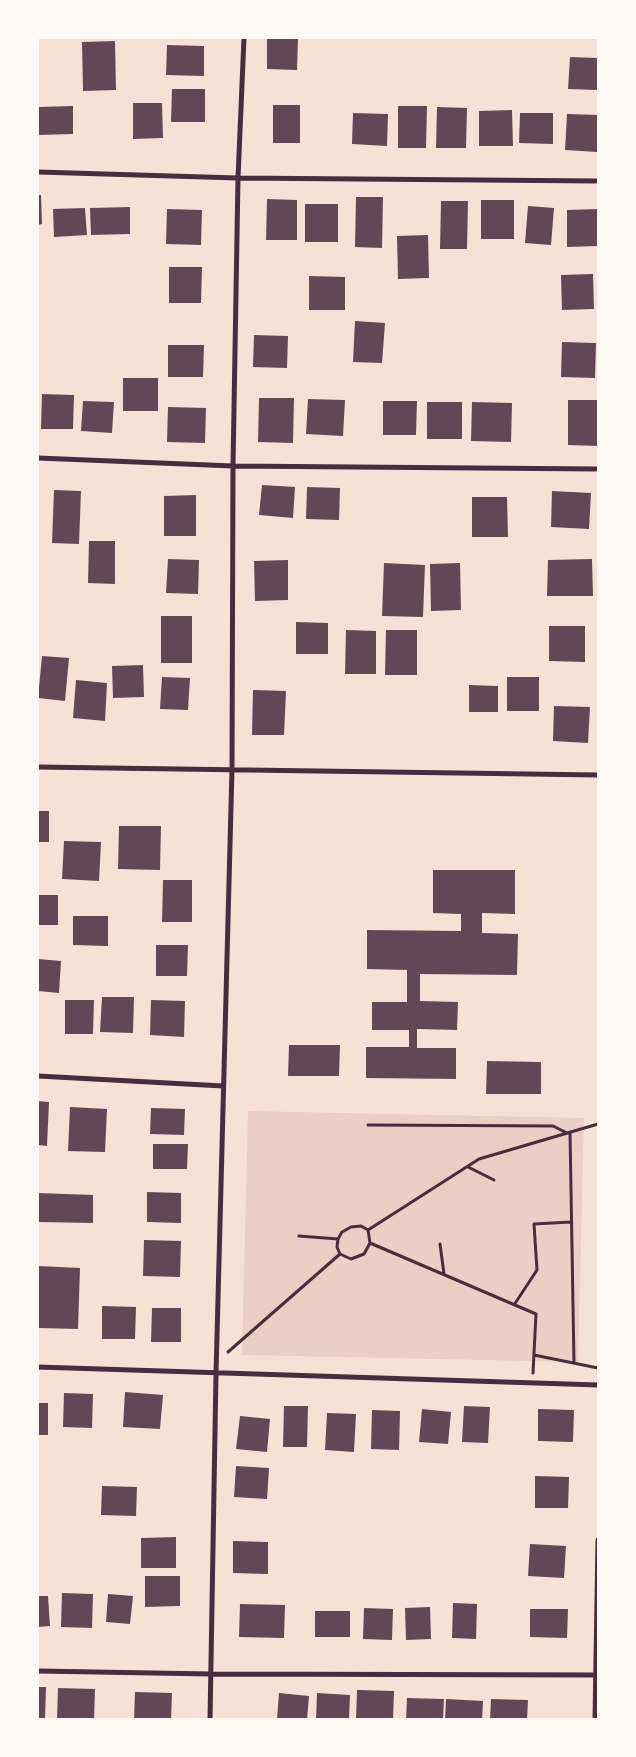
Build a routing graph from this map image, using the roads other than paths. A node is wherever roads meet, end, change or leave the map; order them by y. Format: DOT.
graph roads {
  1 [pos="244,38"];
  2 [pos="38,172"];
  3 [pos="238,178"];
  4 [pos="598,181"];
  5 [pos="38,458"];
  6 [pos="233,466"];
  7 [pos="598,469"];
  8 [pos="38,767"];
  9 [pos="232,769"];
  10 [pos="598,775"];
  11 [pos="38,1076"];
  12 [pos="223,1086"];
  13 [pos="38,1367"];
  14 [pos="216,1374"];
  15 [pos="598,1385"];
  16 [pos="598,1540"];
  17 [pos="38,1671"];
  18 [pos="212,1674"];
  19 [pos="598,1675"];
  20 [pos="210,1720"];
  21 [pos="596,1720"];
  1 -- 3 [label="street"];
  2 -- 3 [label="street"];
  3 -- 4 [label="street"];
  3 -- 6 [label="street"];
  5 -- 6 [label="street"];
  6 -- 7 [label="street"];
  6 -- 9 [label="street"];
  8 -- 9 [label="street"];
  9 -- 10 [label="street"];
  9 -- 12 [label="street"];
  11 -- 12 [label="street"];
  12 -- 14 [label="street"];
  13 -- 14 [label="street"];
  14 -- 15 [label="street"];
  14 -- 18 [label="street"];
  16 -- 19 [label="street"];
  17 -- 18 [label="street"];
  18 -- 19 [label="street"];
  18 -- 20 [label="street"];
  19 -- 21 [label="street"];
}
